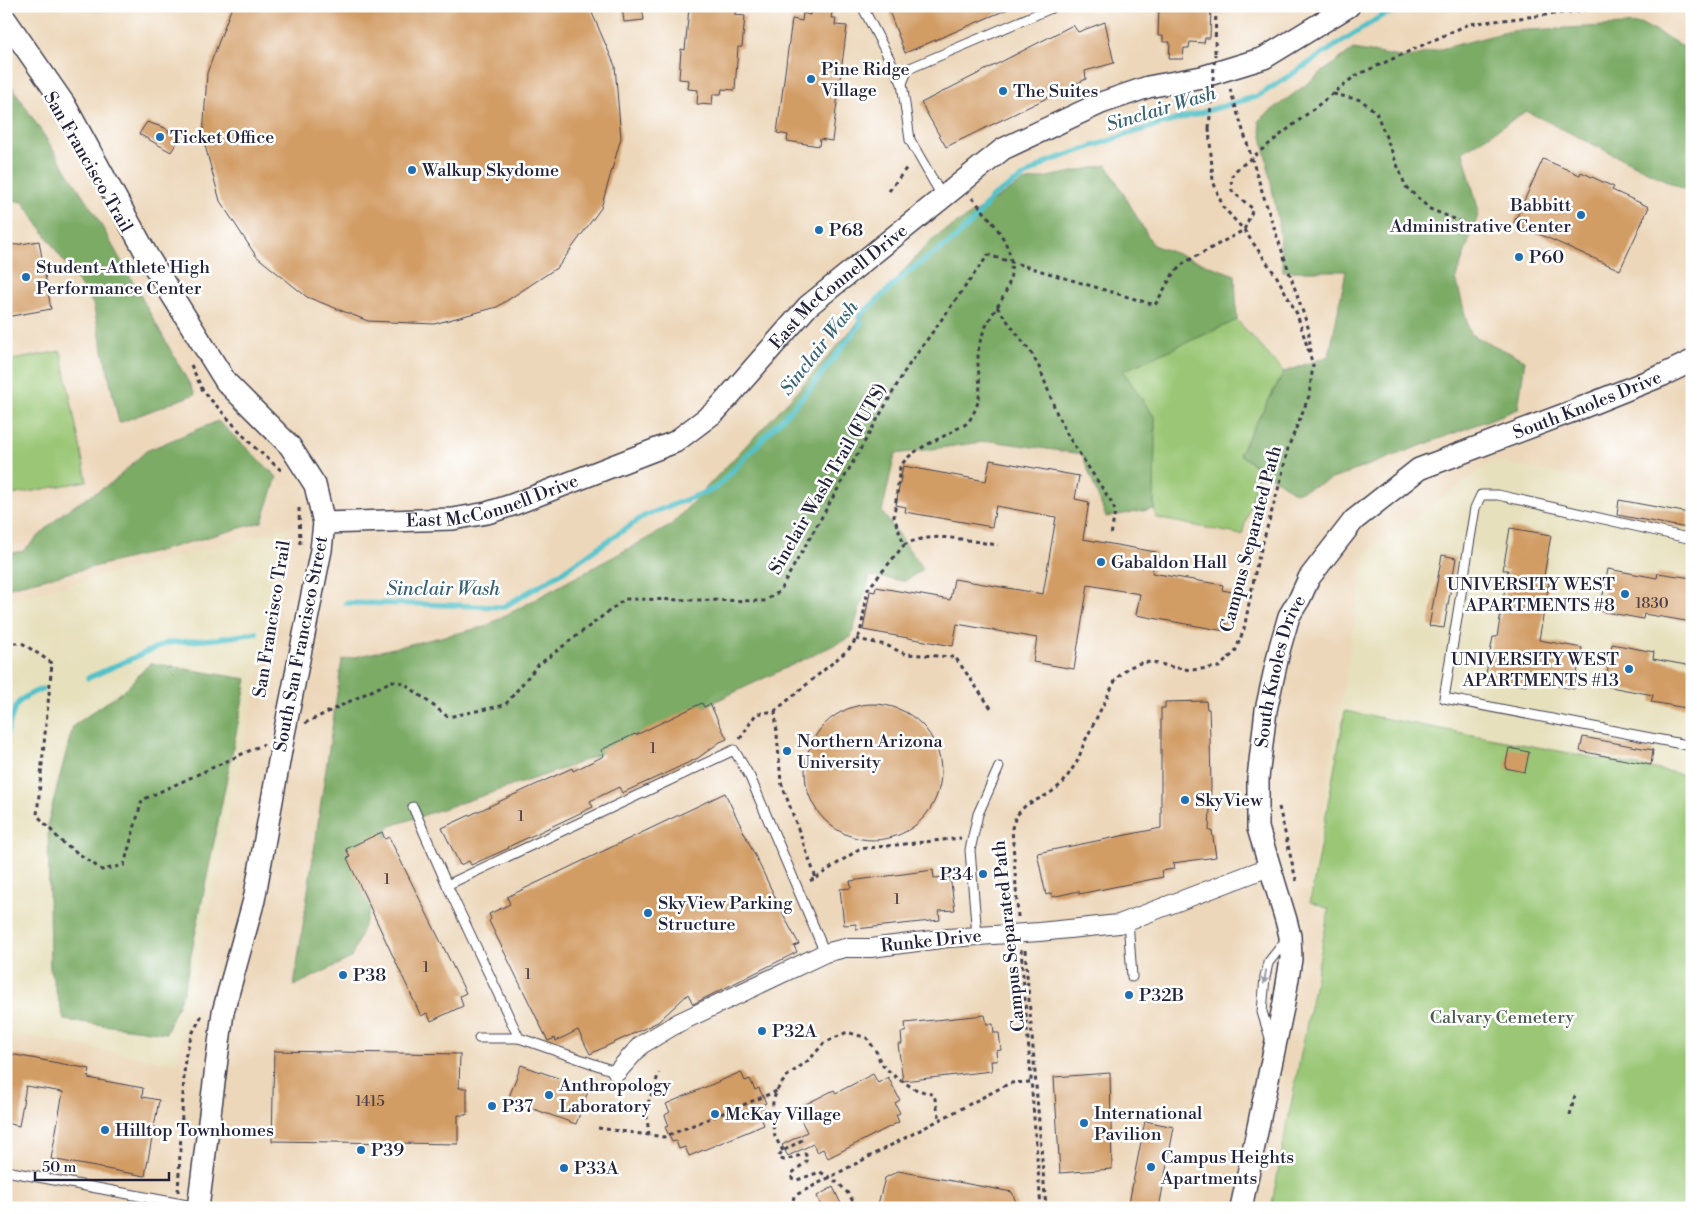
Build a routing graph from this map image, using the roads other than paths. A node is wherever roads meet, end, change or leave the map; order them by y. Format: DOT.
graph roads {
  1 [pos="862,6"];
  2 [pos="1056,6"];
  3 [pos="1349,6"];
  4 [pos="6,20"];
  5 [pos="902,83"];
  6 [pos="942,196"];
  7 [pos="1692,361"];
  8 [pos="324,523"];
  9 [pos="1692,539"];
  10 [pos="1692,746"];
  11 [pos="999,767"];
  12 [pos="413,807"];
  13 [pos="1269,867"];
  14 [pos="447,884"];
  15 [pos="1128,920"];
  16 [pos="977,936"];
  17 [pos="825,953"];
  18 [pos="1132,978"];
  19 [pos="479,1038"];
  20 [pos="519,1038"];
  21 [pos="617,1072"];
  22 [pos="6,1171"];
  23 [pos="152,1198"];
  24 [pos="199,1207"];
  25 [pos="150,1208"];
  26 [pos="1241,1208"];
  1 -- 5 [label="lane"];
  2 -- 5 [label="lane"];
  3 -- 6 [label="street, East McConnell Drive"];
  4 -- 8 [label="street, South San Francisco Street"];
  5 -- 6 [label="lane"];
  6 -- 8 [label="street, East McConnell Drive"];
  7 -- 13 [label="street, South Knoles Drive"];
  8 -- 24 [label="street, South San Francisco Street"];
  9 -- 10 [label="lane"];
  11 -- 16 [label="lane"];
  12 -- 14 [label="lane"];
  13 -- 15 [label="street, Runke Drive"];
  13 -- 26 [label="street, South Knoles Drive"];
  14 -- 17 [label="lane"];
  14 -- 20 [label="lane"];
  15 -- 16 [label="street, Runke Drive"];
  15 -- 18 [label="lane"];
  16 -- 17 [label="street, Runke Drive"];
  17 -- 21 [label="street, Runke Drive"];
  19 -- 20 [label="lane"];
  20 -- 21 [label="lane"];
  22 -- 23 [label="lane"];
  23 -- 24 [label="lane"];
  23 -- 25 [label="lane"];
}
